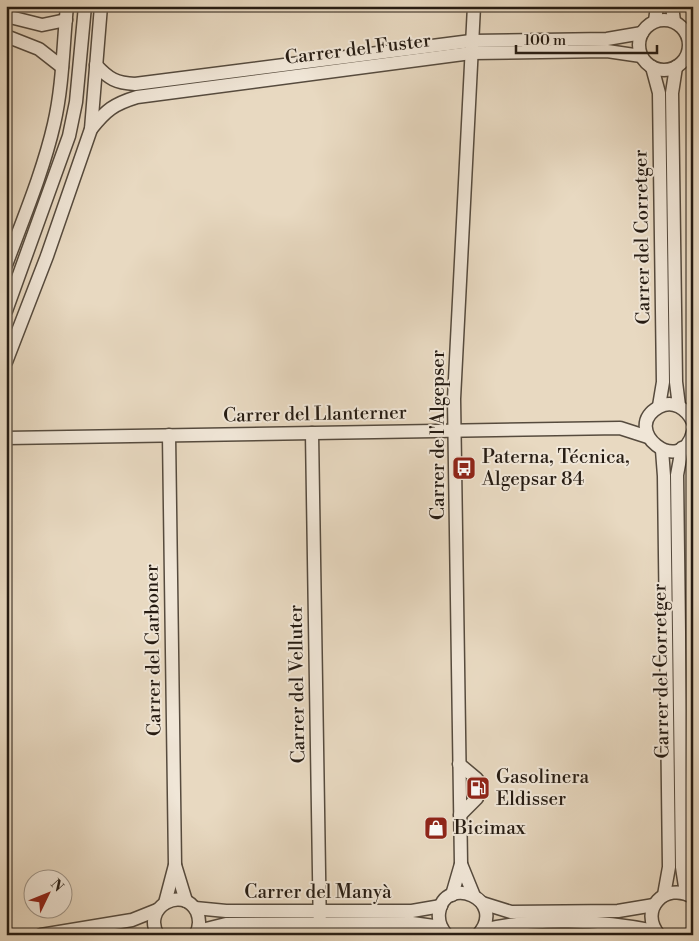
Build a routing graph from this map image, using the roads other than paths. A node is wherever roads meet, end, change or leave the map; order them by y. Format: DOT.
graph roads {
  1 [pos="67,6"];
  2 [pos="85,6"];
  3 [pos="101,6"];
  4 [pos="474,6"];
  5 [pos="657,6"];
  6 [pos="672,6"];
  7 [pos="6,16"];
  8 [pos="66,20"];
  9 [pos="655,21"];
  10 [pos="674,21"];
  11 [pos="642,33"];
  12 [pos="6,36"];
  13 [pos="471,47"];
  14 [pos="641,56"];
  15 [pos="96,64"];
  16 [pos="62,67"];
  17 [pos="652,67"];
  18 [pos="676,67"];
  19 [pos="91,129"];
  20 [pos="6,265"];
  21 [pos="6,311"];
  22 [pos="6,362"];
  23 [pos="660,406"];
  24 [pos="679,406"];
  25 [pos="649,416"];
  26 [pos="693,422"];
  27 [pos="620,428"];
  28 [pos="455,430"];
  29 [pos="693,432"];
  30 [pos="312,433"];
  31 [pos="169,435"];
  32 [pos="8,437"];
  33 [pos="648,437"];
  34 [pos="682,448"];
  35 [pos="662,450"];
  36 [pos="461,864"];
  37 [pos="175,865"];
  38 [pos="452,895"];
  39 [pos="664,895"];
  40 [pos="689,895"];
  41 [pos="478,899"];
  42 [pos="190,905"];
  43 [pos="654,905"];
  44 [pos="161,906"];
  45 [pos="441,906"];
  46 [pos="320,923"];
  47 [pos="444,931"];
  48 [pos="480,932"];
  49 [pos="196,933"];
  50 [pos="657,933"];
  51 [pos="40,935"];
  52 [pos="158,935"];
  1 -- 8 [label="street"];
  2 -- 21 [label="street"];
  3 -- 15 [label="street"];
  4 -- 13 [label="street, Carrer de l'Algepser"];
  5 -- 9 [label="street"];
  6 -- 10 [label="street"];
  7 -- 8 [label="street"];
  8 -- 16 [label="street"];
  9 -- 10 [label="street"];
  9 -- 11 [label="street"];
  10 -- 18 [label="street"];
  11 -- 13 [label="street, Carrer del Fuster"];
  11 -- 14 [label="street"];
  12 -- 16 [label="street"];
  13 -- 14 [label="street, Carrer del Fuster"];
  13 -- 15 [label="street, Carrer del Fuster"];
  13 -- 19 [label="street, Carrer del Fuster"];
  13 -- 28 [label="street, Carrer de l'Algepser"];
  14 -- 17 [label="street"];
  15 -- 19 [label="street"];
  16 -- 20 [label="street"];
  17 -- 18 [label="street"];
  17 -- 23 [label="street, Carrer del Corretger"];
  18 -- 24 [label="street, Carrer del Corretger"];
  19 -- 22 [label="street"];
  23 -- 24 [label="street"];
  23 -- 25 [label="street, Carrer del Llanterner"];
  24 -- 26 [label="street"];
  25 -- 27 [label="street, Carrer del Llanterner"];
  25 -- 33 [label="street"];
  27 -- 28 [label="street, Carrer del Llanterner"];
  27 -- 33 [label="street, Carrer del Llanterner"];
  28 -- 30 [label="street, Carrer del Llanterner"];
  28 -- 36 [label="street, Carrer de l'Algepser"];
  29 -- 34 [label="street"];
  30 -- 31 [label="street, Carrer del Llanterner"];
  30 -- 46 [label="street, Carrer del Velluter"];
  31 -- 32 [label="street, Carrer del Llanterner"];
  31 -- 37 [label="street, Carrer del Carboner"];
  33 -- 35 [label="street"];
  34 -- 35 [label="street"];
  34 -- 40 [label="street, Carrer del Corretger"];
  35 -- 39 [label="street, Carrer del Corretger"];
  36 -- 38 [label="street"];
  36 -- 41 [label="street"];
  37 -- 42 [label="street, Carrer del Carboner"];
  37 -- 44 [label="street, Carrer del Carboner"];
  38 -- 41 [label="street"];
  38 -- 45 [label="street"];
  39 -- 40 [label="street"];
  39 -- 43 [label="street"];
  41 -- 43 [label="street"];
  41 -- 48 [label="street"];
  42 -- 44 [label="street, Carrer del Manyà"];
  42 -- 46 [label="street, Carrer del Manyà"];
  42 -- 49 [label="street, Carrer del Carboner"];
  43 -- 50 [label="street"];
  44 -- 51 [label="street"];
  44 -- 52 [label="street, Carrer del Carboner"];
  45 -- 46 [label="street, Carrer del Manyà"];
  45 -- 47 [label="street"];
  46 -- 47 [label="street, Carrer del Manyà"];
  46 -- 49 [label="street, Carrer del Manyà"];
  48 -- 50 [label="street"];
}
